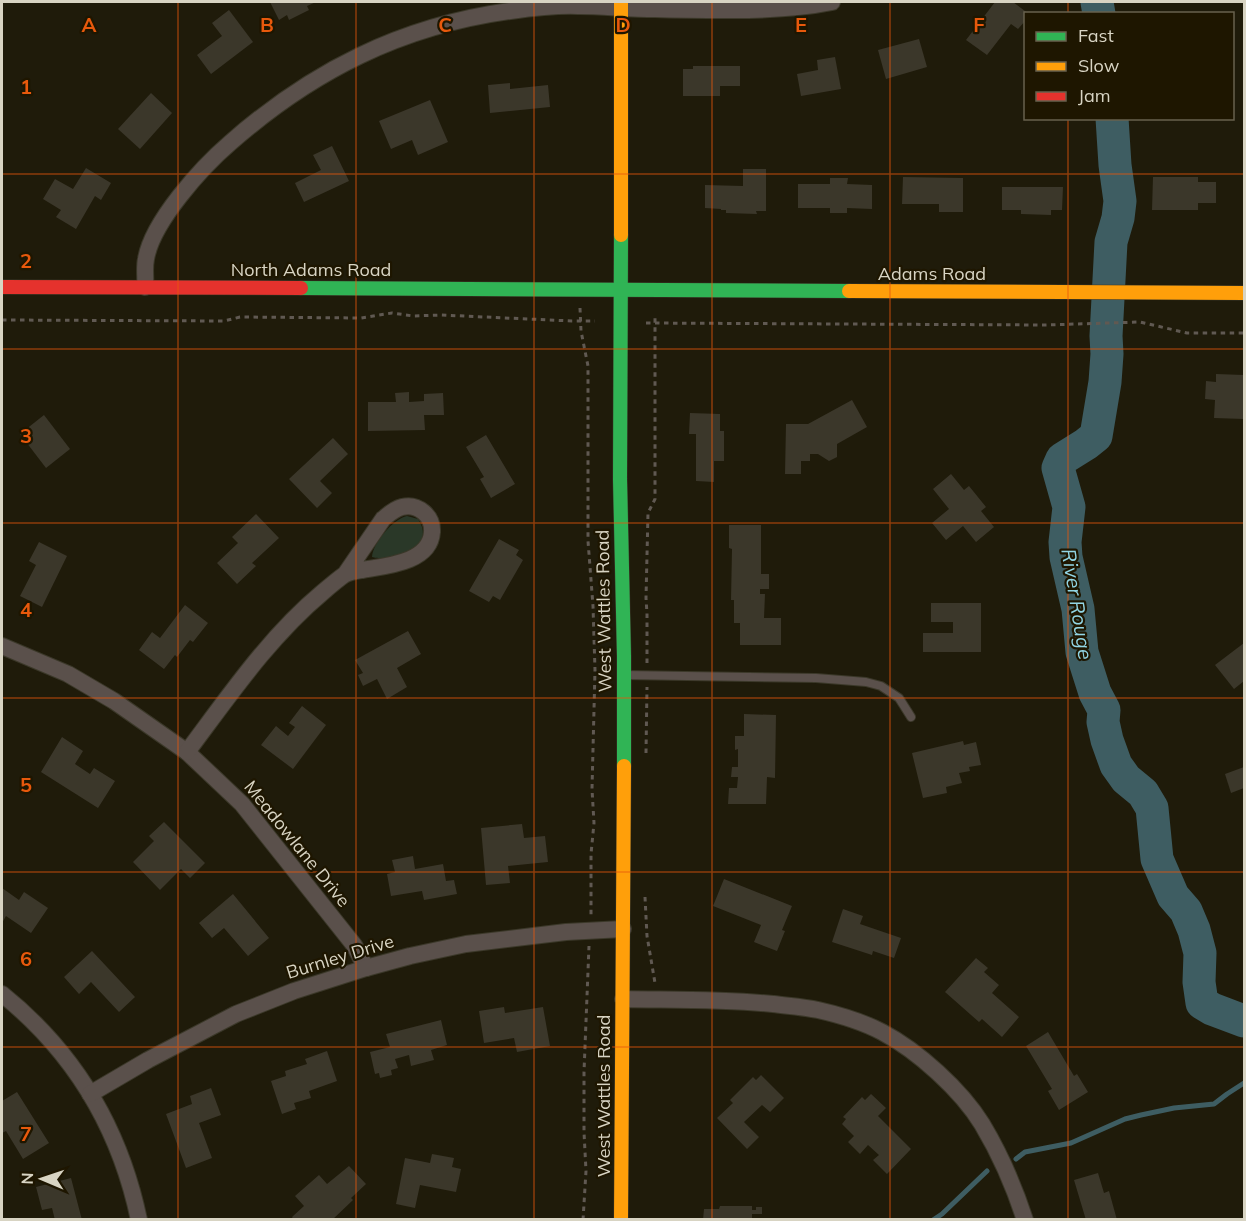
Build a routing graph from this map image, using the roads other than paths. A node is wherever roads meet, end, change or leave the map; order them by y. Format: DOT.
graph roads {
  1 [pos="832,2"];
  2 [pos="621,5"];
  3 [pos="2,287"];
  4 [pos="145,287"];
  5 [pos="620,289"];
  6 [pos="1245,292"];
  7 [pos="346,573"];
  8 [pos="2,646"];
  9 [pos="624,675"];
  10 [pos="911,717"];
  11 [pos="188,752"];
  12 [pos="622,929"];
  13 [pos="366,968"];
  14 [pos="2,994"];
  15 [pos="623,999"];
  16 [pos="90,1094"];
  17 [pos="139,1220"];
  18 [pos="621,1220"];
  19 [pos="1025,1220"];
  1 -- 2 [label="street"];
  2 -- 4 [label="street"];
  2 -- 5 [label="street, West Wattles Road"];
  3 -- 4 [label="street, North Adams Road"];
  4 -- 5 [label="street, North Adams Road"];
  5 -- 6 [label="street, Adams Road"];
  5 -- 9 [label="street, West Wattles Road"];
  7 -- 7 [label="street"];
  7 -- 11 [label="street"];
  8 -- 11 [label="street, Meadowlane Drive"];
  9 -- 10 [label="lane"];
  9 -- 12 [label="street, West Wattles Road"];
  11 -- 13 [label="street, Meadowlane Drive"];
  12 -- 13 [label="street, Burnley Drive"];
  12 -- 15 [label="street, West Wattles Road"];
  13 -- 16 [label="street, Burnley Drive"];
  14 -- 16 [label="street"];
  15 -- 18 [label="street, West Wattles Road"];
  15 -- 19 [label="street"];
  16 -- 17 [label="street"];
}
